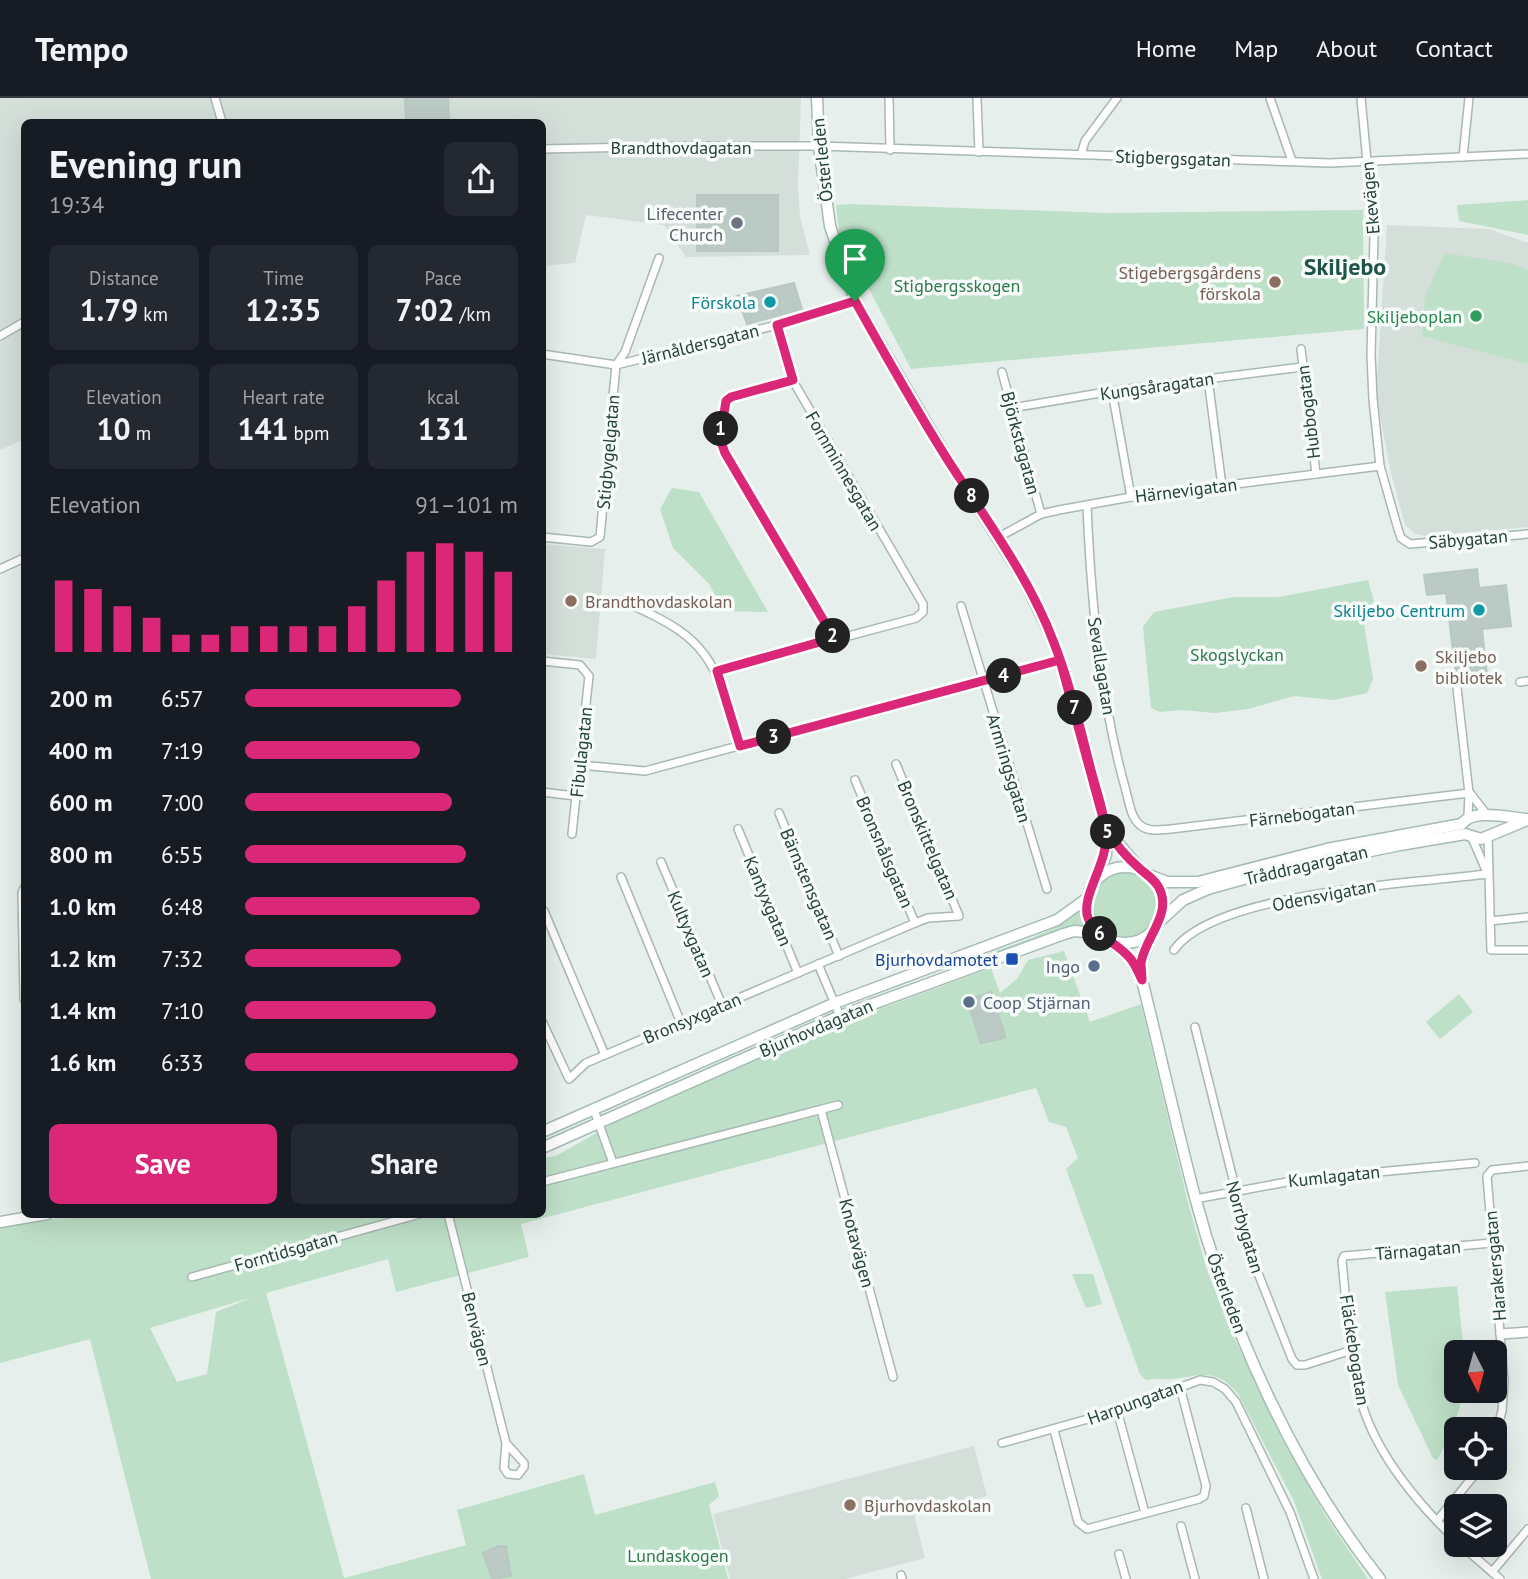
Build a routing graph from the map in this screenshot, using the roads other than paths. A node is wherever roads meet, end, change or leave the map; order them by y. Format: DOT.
graph roads {
  1 [pos="215,98"];
  2 [pos="817,98"];
  3 [pos="889,98"];
  4 [pos="976,98"];
  5 [pos="1117,98"];
  6 [pos="1270,98"];
  7 [pos="1361,98"];
  8 [pos="1469,98"];
  9 [pos="221,119"];
  10 [pos="819,146"];
  11 [pos="546,149"];
  12 [pos="890,150"];
  13 [pos="979,152"];
  14 [pos="1528,154"];
  15 [pos="1081,155"];
  16 [pos="1463,157"];
  17 [pos="1292,161"];
  18 [pos="1367,163"];
  19 [pos="659,258"];
  20 [pos="855,301"];
  21 [pos="21,324"];
  22 [pos="777,325"];
  23 [pos="0,336"];
  24 [pos="1301,349"];
  25 [pos="546,355"];
  26 [pos="616,365"];
  27 [pos="1302,367"];
  28 [pos="1002,372"];
  29 [pos="1208,379"];
  30 [pos="793,380"];
  31 [pos="1112,391"];
  32 [pos="1012,408"];
  33 [pos="1380,466"];
  34 [pos="1315,474"];
  35 [pos="1222,485"];
  36 [pos="1131,497"];
  37 [pos="1087,505"];
  38 [pos="1041,514"];
  39 [pos="1528,534"];
  40 [pos="546,537"];
  41 [pos="999,537"];
  42 [pos="21,559"];
  43 [pos="0,569"];
  44 [pos="631,605"];
  45 [pos="961,606"];
  46 [pos="834,638"];
  47 [pos="1060,660"];
  48 [pos="546,661"];
  49 [pos="717,671"];
  50 [pos="983,682"];
  51 [pos="1457,688"];
  52 [pos="740,746"];
  53 [pos="896,764"];
  54 [pos="580,765"];
  55 [pos="855,780"];
  56 [pos="546,792"];
  57 [pos="1469,793"];
  58 [pos="575,796"];
  59 [pos="779,813"];
  60 [pos="1489,816"];
  61 [pos="1465,820"];
  62 [pos="1528,820"];
  63 [pos="1137,823"];
  64 [pos="737,829"];
  65 [pos="1106,829"];
  66 [pos="572,834"];
  67 [pos="1490,835"];
  68 [pos="1468,836"];
  69 [pos="661,862"];
  70 [pos="1144,872"];
  71 [pos="1488,874"];
  72 [pos="621,877"];
  73 [pos="1095,881"];
  74 [pos="1046,889"];
  75 [pos="1088,897"];
  76 [pos="546,916"];
  77 [pos="960,916"];
  78 [pos="1528,917"];
  79 [pos="1490,921"];
  80 [pos="915,923"];
  81 [pos="1156,926"];
  82 [pos="1103,936"];
  83 [pos="1174,950"];
  84 [pos="1528,950"];
  85 [pos="839,956"];
  86 [pos="818,964"];
  87 [pos="798,973"];
  88 [pos="912,973"];
  89 [pos="1142,980"];
  90 [pos="917,986"];
  91 [pos="835,1003"];
  92 [pos="722,1005"];
  93 [pos="840,1016"];
  94 [pos="681,1023"];
  95 [pos="1195,1027"];
  96 [pos="546,1030"];
  97 [pos="605,1055"];
  98 [pos="838,1105"];
  99 [pos="594,1110"];
  100 [pos="821,1110"];
  101 [pos="598,1124"];
  102 [pos="546,1130"];
  103 [pos="546,1146"];
  104 [pos="613,1163"];
  105 [pos="1475,1163"];
  106 [pos="1528,1166"];
  107 [pos="546,1181"];
  108 [pos="1234,1190"];
  109 [pos="1195,1199"];
  110 [pos="24,1218"];
  111 [pos="406,1218"];
  112 [pos="448,1218"];
  113 [pos="0,1222"];
  114 [pos="1492,1243"];
  115 [pos="1345,1256"];
  116 [pos="192,1277"];
  117 [pos="1528,1332"];
  118 [pos="1501,1334"];
  119 [pos="1352,1350"];
  120 [pos="893,1377"];
  121 [pos="1180,1387"];
  122 [pos="1117,1410"];
  123 [pos="1499,1417"];
  124 [pos="1054,1430"];
  125 [pos="506,1443"];
  126 [pos="1002,1443"];
  127 [pos="1470,1480"];
  128 [pos="1246,1508"];
  129 [pos="1145,1513"];
  130 [pos="1437,1521"];
  131 [pos="1181,1526"];
  132 [pos="1444,1528"];
  133 [pos="1528,1529"];
  134 [pos="1119,1554"];
  135 [pos="1475,1557"];
  136 [pos="1492,1572"];
  137 [pos="1126,1579"];
  138 [pos="1195,1579"];
  139 [pos="1264,1579"];
  140 [pos="1314,1579"];
  141 [pos="1380,1579"];
  142 [pos="1500,1579"];
  1 -- 9 [label="street"];
  2 -- 10 [label="main road, Österleden"];
  3 -- 12 [label="street"];
  4 -- 13 [label="street"];
  5 -- 15 [label="street"];
  6 -- 17 [label="street"];
  7 -- 18 [label="street, Ekevägen"];
  8 -- 16 [label="street"];
  10 -- 11 [label="street, Brandthovdagatan"];
  10 -- 12 [label="street, Stigbergsgatan"];
  10 -- 20 [label="main road, Österleden"];
  12 -- 13 [label="street, Stigbergsgatan"];
  13 -- 15 [label="street, Stigbergsgatan"];
  14 -- 16 [label="street, Stigbergsgatan"];
  15 -- 17 [label="street, Stigbergsgatan"];
  16 -- 18 [label="street, Stigbergsgatan"];
  17 -- 18 [label="street, Stigbergsgatan"];
  18 -- 33 [label="street, Ekevägen"];
  19 -- 26 [label="street"];
  20 -- 22 [label="street, Järnåldersgatan"];
  20 -- 41 [label="main road, Österleden"];
  21 -- 23 [label="street"];
  22 -- 26 [label="street, Järnåldersgatan"];
  22 -- 30 [label="street, Fornminnesgatan"];
  24 -- 27 [label="street, Hubbogatan"];
  25 -- 26 [label="street, Järnåldersgatan"];
  26 -- 40 [label="street, Stigbygelgatan"];
  27 -- 29 [label="street, Kungsåragatan"];
  27 -- 34 [label="street, Hubbogatan"];
  28 -- 32 [label="street, Björkstagatan"];
  29 -- 31 [label="street, Kungsåragatan"];
  29 -- 35 [label="street"];
  30 -- 46 [label="street"];
  30 -- 46 [label="street, Fornminnesgatan"];
  31 -- 32 [label="street, Kungsåragatan"];
  31 -- 36 [label="street"];
  32 -- 38 [label="street, Björkstagatan"];
  33 -- 34 [label="street, Härnevigatan"];
  33 -- 39 [label="street, Säbygatan"];
  34 -- 35 [label="street, Härnevigatan"];
  35 -- 36 [label="street, Härnevigatan"];
  36 -- 37 [label="street, Härnevigatan"];
  37 -- 38 [label="street, Härnevigatan"];
  37 -- 63 [label="street, Sevallagatan"];
  38 -- 41 [label="street, Härnevigatan"];
  41 -- 47 [label="main road, Österleden"];
  42 -- 43 [label="street"];
  44 -- 49 [label="street"];
  45 -- 50 [label="street, Armringsgatan"];
  46 -- 49 [label="street"];
  47 -- 50 [label="street"];
  47 -- 65 [label="main road, Österleden"];
  48 -- 54 [label="street, Fibulagatan"];
  49 -- 52 [label="street"];
  50 -- 52 [label="street"];
  50 -- 74 [label="street, Armringsgatan"];
  51 -- 57 [label="street"];
  52 -- 54 [label="street"];
  53 -- 77 [label="street, Bronskittelgatan"];
  54 -- 58 [label="street, Fibulagatan"];
  55 -- 80 [label="street, Bronsnålsgatan"];
  56 -- 58 [label="street"];
  57 -- 60 [label="street"];
  57 -- 61 [label="street"];
  57 -- 63 [label="street, Färnebogatan"];
  58 -- 66 [label="street, Fibulagatan"];
  59 -- 85 [label="street, Bärnstensgatan"];
  60 -- 61 [label="main road, Tråddragargatan"];
  60 -- 62 [label="main road, Tråddragargatan"];
  60 -- 67 [label="main road"];
  61 -- 68 [label="main road"];
  61 -- 70 [label="main road, Tråddragargatan"];
  62 -- 67 [label="main road, Tråddragargatan"];
  64 -- 87 [label="street, Kantyxgatan"];
  65 -- 70 [label="main road, Österleden"];
  65 -- 73 [label="main road, Österleden"];
  67 -- 68 [label="main road, Tråddragargatan"];
  67 -- 71 [label="street"];
  68 -- 71 [label="street"];
  68 -- 81 [label="main road, Tråddragargatan"];
  69 -- 92 [label="street, Kultyxgatan"];
  70 -- 73 [label="main road"];
  70 -- 81 [label="main road"];
  71 -- 79 [label="street"];
  71 -- 83 [label="street, Odensvigatan"];
  72 -- 94 [label="street"];
  73 -- 75 [label="main road"];
  75 -- 82 [label="main road"];
  75 -- 88 [label="main road, Bjurhovdagatan"];
  76 -- 97 [label="street"];
  77 -- 80 [label="street, Bronsyxgatan"];
  78 -- 79 [label="street"];
  79 -- 84 [label="street"];
  80 -- 85 [label="street, Bronsyxgatan"];
  81 -- 82 [label="main road"];
  81 -- 89 [label="main road, Österleden"];
  82 -- 89 [label="main road, Österleden"];
  82 -- 90 [label="main road, Bjurhovdagatan"];
  85 -- 86 [label="street, Bronsyxgatan"];
  86 -- 87 [label="street, Bronsyxgatan"];
  86 -- 91 [label="street"];
  87 -- 92 [label="street, Bronsyxgatan"];
  88 -- 90 [label="main road"];
  88 -- 91 [label="main road, Bjurhovdagatan"];
  89 -- 109 [label="main road, Österleden"];
  90 -- 93 [label="main road, Bjurhovdagatan"];
  91 -- 93 [label="street"];
  91 -- 99 [label="main road, Bjurhovdagatan"];
  92 -- 94 [label="street, Bronsyxgatan"];
  93 -- 101 [label="main road, Bjurhovdagatan"];
  94 -- 97 [label="street, Bronsyxgatan"];
  95 -- 108 [label="street, Norrbygatan"];
  96 -- 97 [label="street, Bronsyxgatan"];
  98 -- 100 [label="street"];
  99 -- 101 [label="street"];
  99 -- 102 [label="main road, Bjurhovdagatan"];
  100 -- 104 [label="street"];
  100 -- 120 [label="street, Knotavägen"];
  101 -- 103 [label="main road, Bjurhovdagatan"];
  101 -- 104 [label="street"];
  104 -- 107 [label="street"];
  105 -- 108 [label="street, Kumlagatan"];
  106 -- 114 [label="street, Harakersgatan"];
  108 -- 109 [label="street, Kumlagatan"];
  108 -- 119 [label="street, Norrbygatan"];
  109 -- 141 [label="main road, Österleden"];
  110 -- 113 [label="main road"];
  111 -- 116 [label="street, Forntidsgatan"];
  112 -- 125 [label="street, Benvägen"];
  114 -- 115 [label="street, Tärnagatan"];
  114 -- 118 [label="street, Harakersgatan"];
  115 -- 119 [label="street, Fläckebogatan"];
  117 -- 118 [label="street"];
  118 -- 123 [label="street, Harakersgatan"];
  119 -- 130 [label="street, Fläckebogatan"];
  121 -- 122 [label="street, Harpungatan"];
  121 -- 129 [label="street"];
  121 -- 140 [label="street, Harpungatan"];
  122 -- 124 [label="street, Harpungatan"];
  122 -- 129 [label="street"];
  124 -- 126 [label="street, Harpungatan"];
  124 -- 129 [label="street"];
  127 -- 130 [label="street"];
  128 -- 139 [label="street"];
  130 -- 132 [label="street, Fläckebogatan"];
  131 -- 138 [label="street"];
  133 -- 136 [label="street"];
  134 -- 137 [label="street"];
  135 -- 136 [label="street"];
  136 -- 142 [label="street"];
}
